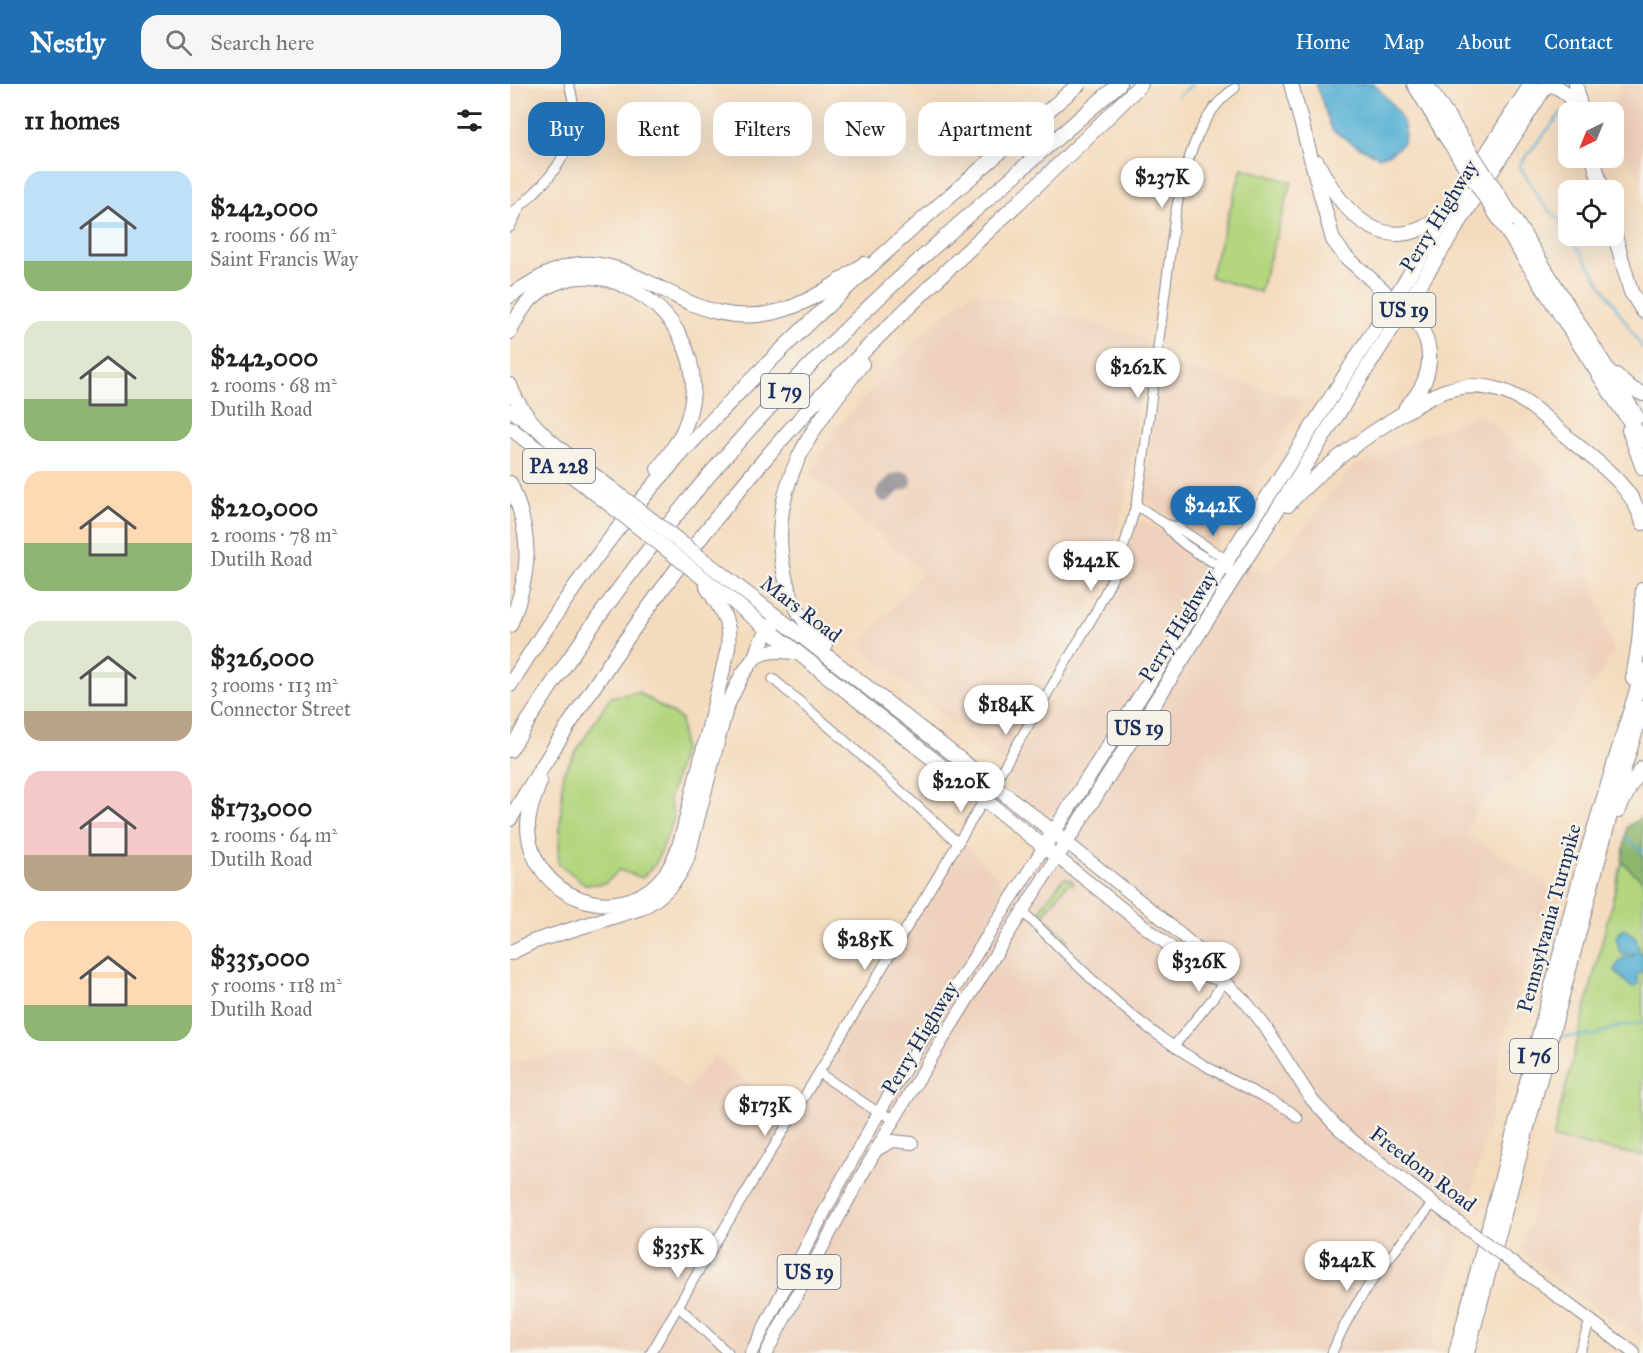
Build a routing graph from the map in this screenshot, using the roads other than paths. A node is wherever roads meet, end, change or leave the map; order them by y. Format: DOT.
graph roads {
  1 [pos="569,84"];
  2 [pos="1079,84"];
  3 [pos="1119,84"];
  4 [pos="1141,84"];
  5 [pos="1148,84"];
  6 [pos="1291,84"];
  7 [pos="1435,84"];
  8 [pos="1531,84"];
  9 [pos="1547,84"];
  10 [pos="1576,84"];
  11 [pos="1418,86"];
  12 [pos="1235,88"];
  13 [pos="1523,91"];
  14 [pos="1573,102"];
  15 [pos="1579,102"];
  16 [pos="1113,113"];
  17 [pos="1446,113"];
  18 [pos="1301,124"];
  19 [pos="1450,132"];
  20 [pos="1455,204"];
  21 [pos="514,211"];
  22 [pos="1510,225"];
  23 [pos="510,227"];
  24 [pos="904,235"];
  25 [pos="1618,246"];
  26 [pos="527,286"];
  27 [pos="1384,291"];
  28 [pos="510,296"];
  29 [pos="510,304"];
  30 [pos="1643,311"];
  31 [pos="903,313"];
  32 [pos="1412,316"];
  33 [pos="510,332"];
  34 [pos="1602,362"];
  35 [pos="510,385"];
  36 [pos="1643,394"];
  37 [pos="1617,404"];
  38 [pos="510,410"];
  39 [pos="1389,422"];
  40 [pos="1643,426"];
  41 [pos="510,428"];
  42 [pos="547,437"];
  43 [pos="1643,440"];
  44 [pos="1643,468"];
  45 [pos="510,483"];
  46 [pos="613,498"];
  47 [pos="1136,505"];
  48 [pos="1643,523"];
  49 [pos="1260,536"];
  50 [pos="599,555"];
  51 [pos="1232,567"];
  52 [pos="699,568"];
  53 [pos="1643,589"];
  54 [pos="778,619"];
  55 [pos="510,625"];
  56 [pos="769,630"];
  57 [pos="796,652"];
  58 [pos="755,657"];
  59 [pos="838,663"];
  60 [pos="1643,670"];
  61 [pos="772,680"];
  62 [pos="510,685"];
  63 [pos="583,704"];
  64 [pos="1643,707"];
  65 [pos="510,750"];
  66 [pos="1615,760"];
  67 [pos="1643,768"];
  68 [pos="993,785"];
  69 [pos="984,800"];
  70 [pos="510,819"];
  71 [pos="1053,832"];
  72 [pos="1066,842"];
  73 [pos="958,843"];
  74 [pos="1044,848"];
  75 [pos="1599,856"];
  76 [pos="1057,857"];
  77 [pos="1023,912"];
  78 [pos="510,953"];
  79 [pos="1224,981"];
  80 [pos="1174,1046"];
  81 [pos="819,1072"];
  82 [pos="879,1113"];
  83 [pos="1298,1118"];
  84 [pos="893,1121"];
  85 [pos="912,1143"];
  86 [pos="876,1149"];
  87 [pos="1433,1203"];
  88 [pos="678,1306"];
  89 [pos="1590,1321"];
  90 [pos="651,1353"];
  91 [pos="728,1353"];
  92 [pos="751,1353"];
  93 [pos="766,1353"];
  94 [pos="1332,1353"];
  95 [pos="1456,1353"];
  96 [pos="1467,1353"];
  97 [pos="1579,1353"];
  98 [pos="1634,1353"];
  1 -- 21 [label="street"];
  2 -- 24 [label="highway, I 79"];
  3 -- 65 [label="highway, I 79"];
  4 -- 16 [label="highway"];
  5 -- 16 [label="highway"];
  6 -- 18 [label="highway"];
  7 -- 17 [label="highway"];
  8 -- 13 [label="highway, Perry Highway / US 19"];
  9 -- 14 [label="highway"];
  9 -- 49 [label="highway, Perry Highway / US 19"];
  10 -- 15 [label="highway"];
  11 -- 17 [label="highway"];
  11 -- 19 [label="highway"];
  12 -- 47 [label="street"];
  13 -- 20 [label="highway, Perry Highway / US 19"];
  16 -- 31 [label="highway"];
  17 -- 19 [label="highway"];
  18 -- 20 [label="highway"];
  18 -- 27 [label="highway"];
  19 -- 22 [label="highway, bridge"];
  20 -- 51 [label="highway, Perry Highway / US 19"];
  21 -- 23 [label="street"];
  22 -- 34 [label="highway"];
  22 -- 37 [label="highway"];
  24 -- 26 [label="highway"];
  24 -- 50 [label="highway, I 79"];
  25 -- 30 [label="highway"];
  26 -- 28 [label="highway"];
  26 -- 29 [label="highway"];
  31 -- 59 [label="highway"];
  31 -- 63 [label="highway"];
  32 -- 39 [label="highway"];
  33 -- 50 [label="highway"];
  34 -- 36 [label="highway"];
  34 -- 40 [label="highway"];
  35 -- 42 [label="highway"];
  37 -- 43 [label="highway"];
  37 -- 44 [label="highway"];
  38 -- 42 [label="main road, Mars Road / PA 228"];
  39 -- 48 [label="highway"];
  39 -- 49 [label="highway"];
  41 -- 46 [label="highway, Mars Road / PA 228"];
  42 -- 46 [label="highway, Mars Road / PA 228"];
  45 -- 55 [label="highway"];
  46 -- 52 [label="highway, Mars Road / PA 228, bridge"];
  47 -- 51 [label="street"];
  47 -- 68 [label="street"];
  49 -- 51 [label="highway, Perry Highway / US 19"];
  50 -- 62 [label="highway, I 79"];
  51 -- 71 [label="highway, Perry Highway / US 19"];
  51 -- 72 [label="highway, Perry Highway / US 19"];
  52 -- 54 [label="highway, Mars Road / PA 228"];
  52 -- 56 [label="highway, Mars Road / PA 228"];
  52 -- 63 [label="highway"];
  53 -- 66 [label="highway"];
  54 -- 56 [label="highway"];
  54 -- 59 [label="highway, Mars Road / PA 228"];
  56 -- 57 [label="highway, Mars Road / PA 228"];
  56 -- 58 [label="highway"];
  57 -- 58 [label="highway"];
  57 -- 69 [label="highway, Mars Road / PA 228"];
  58 -- 78 [label="highway"];
  59 -- 68 [label="highway, Mars Road / PA 228"];
  60 -- 66 [label="highway, Pennsylvania Turnpike / I 76"];
  61 -- 73 [label="street"];
  63 -- 70 [label="highway"];
  64 -- 75 [label="highway, Pennsylvania Turnpike / I 76"];
  66 -- 95 [label="highway, Pennsylvania Turnpike / I 76"];
  67 -- 75 [label="highway"];
  68 -- 71 [label="highway, Mars Road / PA 228"];
  69 -- 73 [label="street"];
  69 -- 74 [label="highway, Mars Road / PA 228"];
  71 -- 72 [label="highway, Mars Road / PA 228"];
  71 -- 74 [label="highway, Perry Highway / US 19"];
  72 -- 76 [label="highway, Perry Highway / US 19"];
  72 -- 79 [label="main road, Freedom Road"];
  73 -- 81 [label="street"];
  74 -- 76 [label="highway, Freedom Road / PA 228"];
  74 -- 82 [label="main road, Perry Highway / US 19"];
  75 -- 96 [label="highway, Pennsylvania Turnpike / I 76"];
  76 -- 77 [label="main road, Perry Highway / US 19"];
  76 -- 79 [label="main road, Freedom Road"];
  77 -- 80 [label="street"];
  77 -- 84 [label="main road, Perry Highway / US 19"];
  79 -- 80 [label="street"];
  79 -- 87 [label="main road, Freedom Road"];
  80 -- 83 [label="street"];
  81 -- 82 [label="street"];
  81 -- 88 [label="street"];
  82 -- 84 [label="street"];
  82 -- 92 [label="main road, Perry Highway / US 19"];
  84 -- 86 [label="main road, Perry Highway / US 19"];
  85 -- 86 [label="main road"];
  86 -- 93 [label="main road, Perry Highway / US 19"];
  87 -- 89 [label="main road, Freedom Road, bridge"];
  87 -- 94 [label="street"];
  88 -- 90 [label="street"];
  88 -- 91 [label="street"];
  89 -- 97 [label="street"];
  89 -- 98 [label="main road, Freedom Road"];
}
